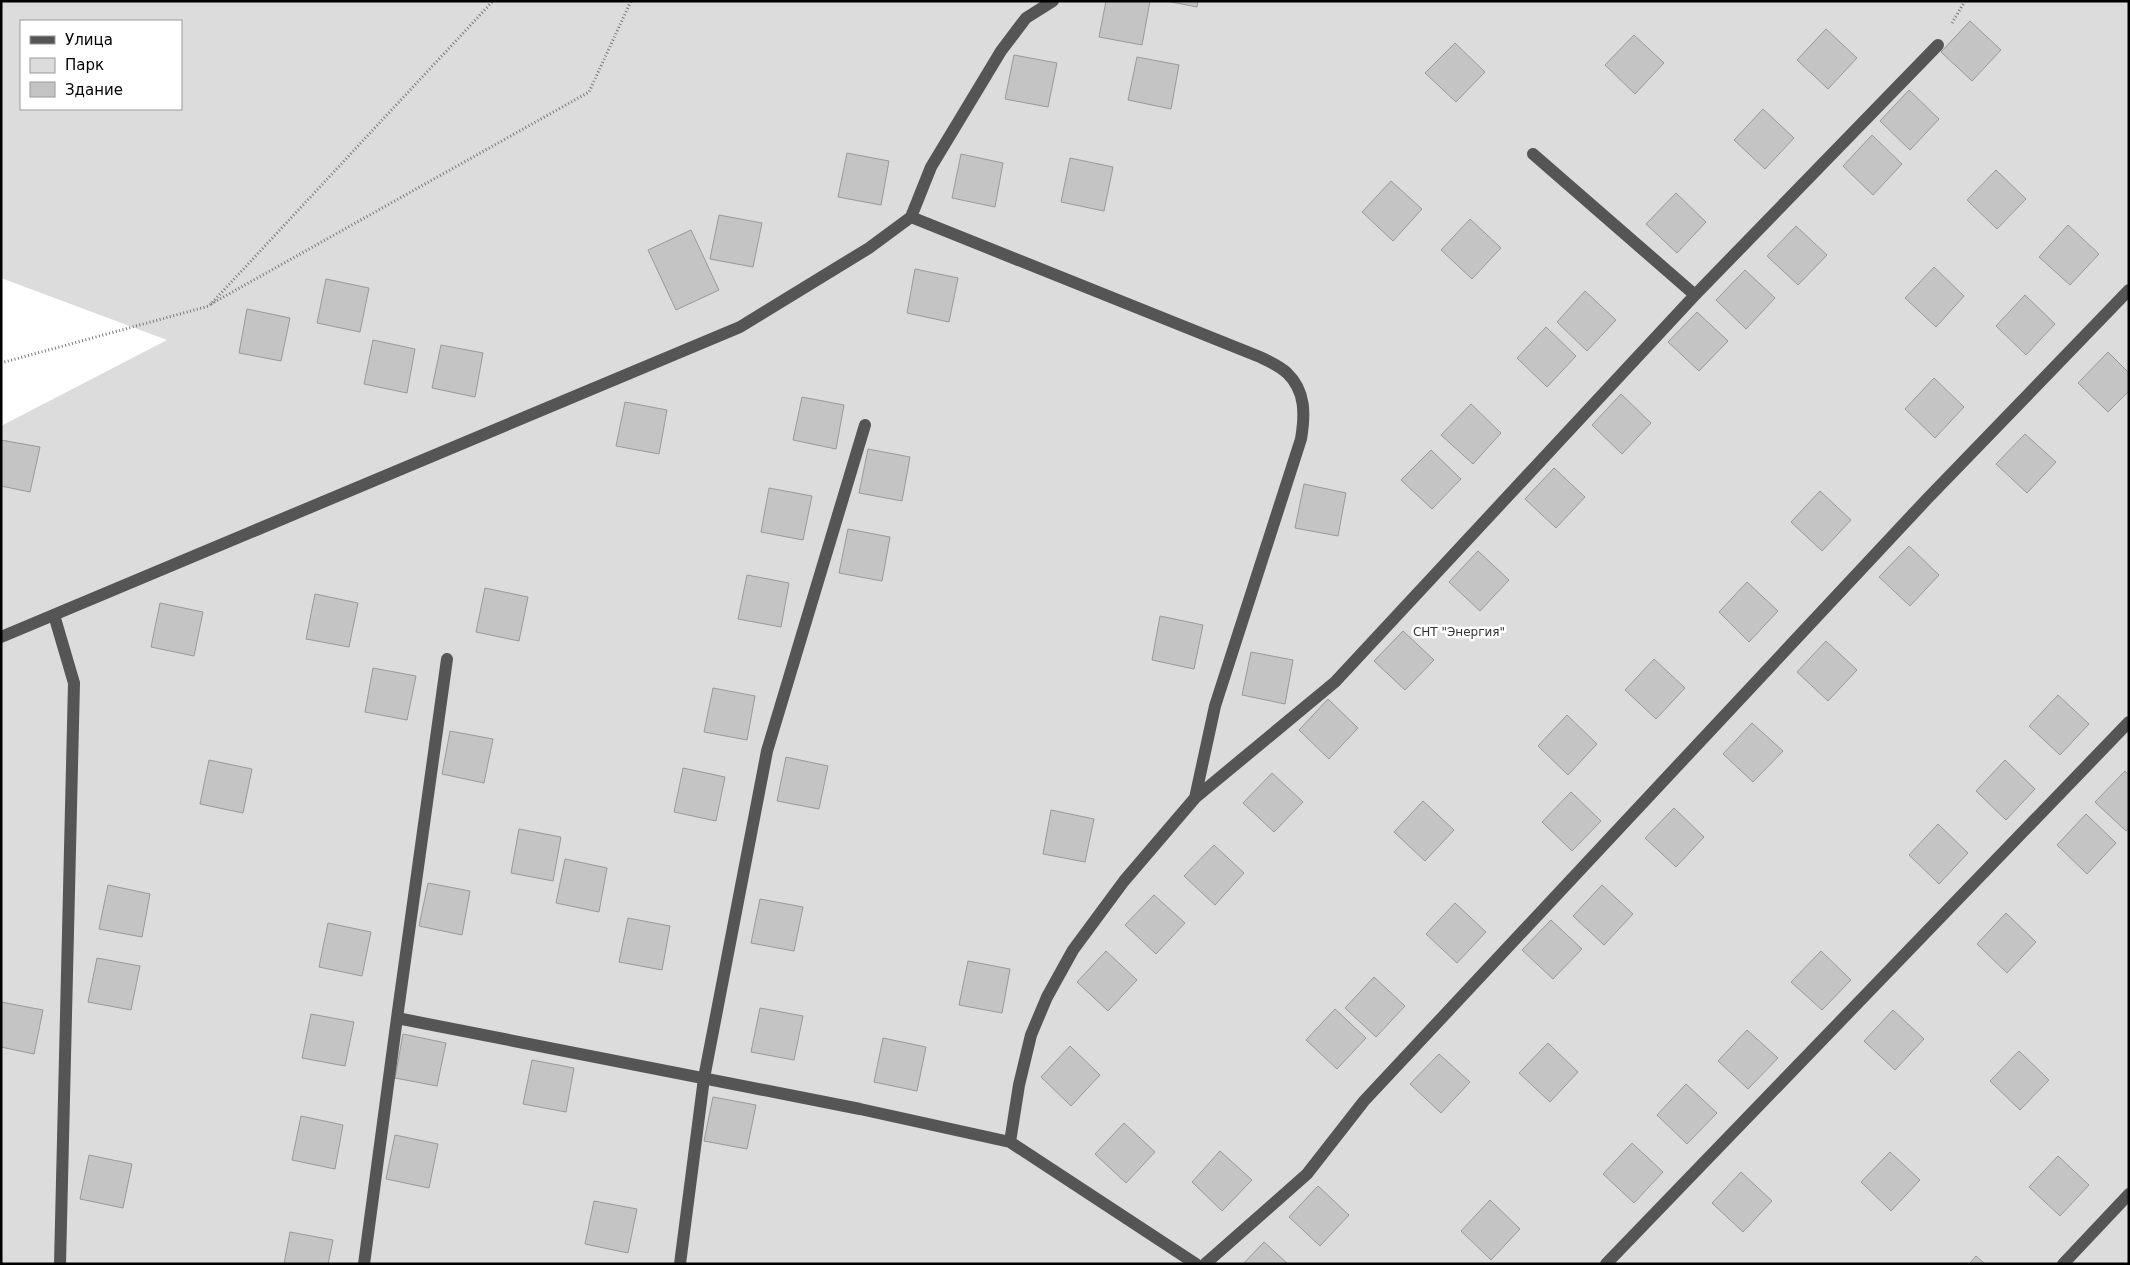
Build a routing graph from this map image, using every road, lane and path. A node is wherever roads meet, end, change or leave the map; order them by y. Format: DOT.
graph roads {
  1 [pos="493,1"];
  2 [pos="631,1"];
  3 [pos="1053,1"];
  4 [pos="1938,45"];
  5 [pos="1533,154"];
  6 [pos="911,217"];
  7 [pos="2129,290"];
  8 [pos="1695,295"];
  9 [pos="208,306"];
  10 [pos="1,363"];
  11 [pos="865,425"];
  12 [pos="54,615"];
  13 [pos="1,637"];
  14 [pos="447,659"];
  15 [pos="2129,722"];
  16 [pos="1195,798"];
  17 [pos="397,1018"];
  18 [pos="704,1078"];
  19 [pos="1010,1142"];
  20 [pos="2129,1194"];
  21 [pos="60,1264"];
  22 [pos="364,1264"];
  23 [pos="680,1264"];
  24 [pos="1196,1264"];
  25 [pos="1205,1264"];
  26 [pos="1606,1264"];
  27 [pos="2062,1264"];
  1 -- 9 [label="path"];
  2 -- 9 [label="path"];
  3 -- 6 [label="street"];
  4 -- 8 [label="street"];
  5 -- 8 [label="street"];
  6 -- 12 [label="street"];
  6 -- 16 [label="street"];
  7 -- 25 [label="street"];
  8 -- 16 [label="street"];
  9 -- 10 [label="path"];
  11 -- 18 [label="street"];
  12 -- 13 [label="street"];
  12 -- 21 [label="street"];
  14 -- 17 [label="street"];
  15 -- 26 [label="street"];
  16 -- 19 [label="street"];
  17 -- 18 [label="street"];
  17 -- 22 [label="street"];
  18 -- 19 [label="street"];
  18 -- 23 [label="street"];
  19 -- 24 [label="street"];
  20 -- 27 [label="street"];
}
